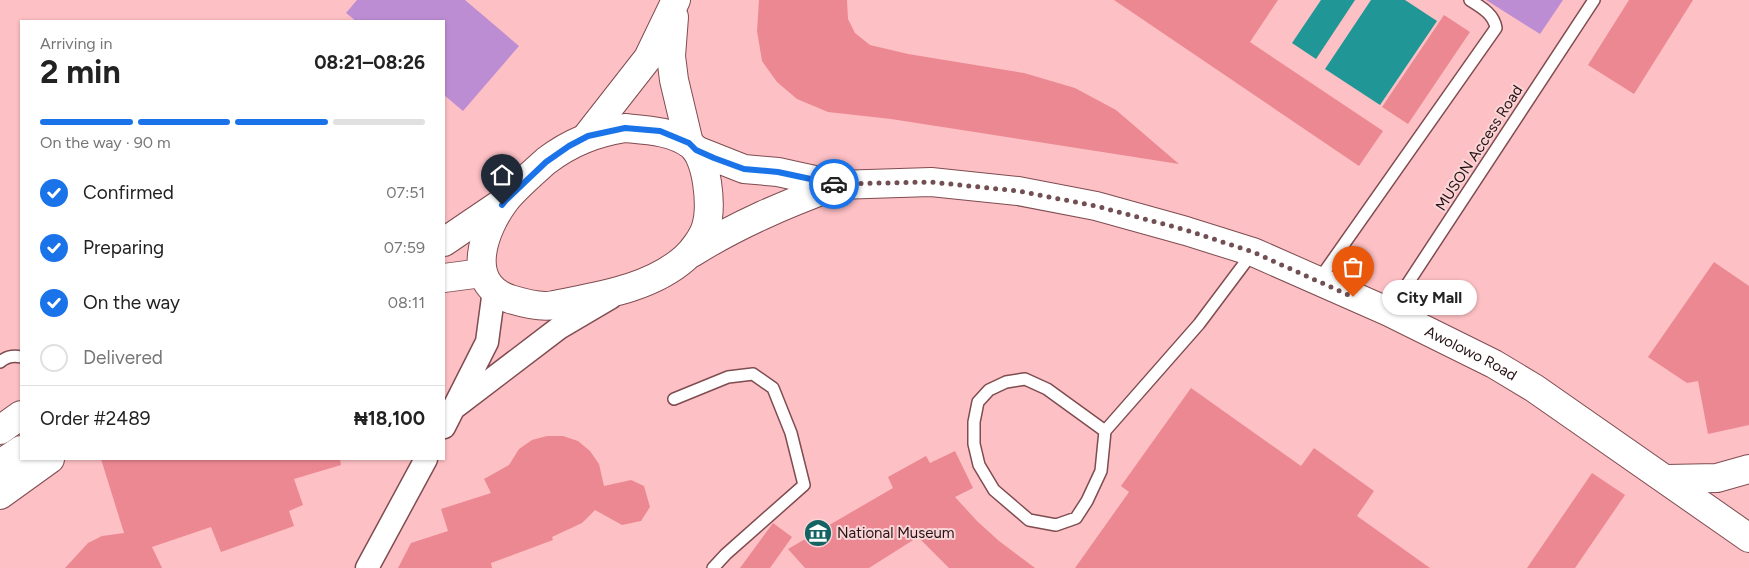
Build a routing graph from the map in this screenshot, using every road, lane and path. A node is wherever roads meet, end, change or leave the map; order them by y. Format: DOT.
graph roads {
  1 [pos="676,0"];
  2 [pos="1470,0"];
  3 [pos="1594,0"];
  4 [pos="588,136"];
  5 [pos="692,146"];
  6 [pos="837,185"];
  7 [pos="506,200"];
  8 [pos="445,241"];
  9 [pos="1253,252"];
  10 [pos="685,258"];
  11 [pos="445,278"];
  12 [pos="488,282"];
  13 [pos="1318,282"];
  14 [pos="623,291"];
  15 [pos="1389,312"];
  16 [pos="20,357"];
  17 [pos="0,362"];
  18 [pos="674,399"];
  19 [pos="20,416"];
  20 [pos="449,417"];
  21 [pos="0,430"];
  22 [pos="1105,430"];
  23 [pos="20,451"];
  24 [pos="49,460"];
  25 [pos="425,460"];
  26 [pos="0,464"];
  27 [pos="1749,469"];
  28 [pos="1667,479"];
  29 [pos="0,495"];
  30 [pos="1749,538"];
  31 [pos="367,568"];
  32 [pos="713,568"];
  1 -- 4 [label="main road"];
  1 -- 5 [label="main road"];
  2 -- 13 [label="lane"];
  3 -- 15 [label="lane, MUSON Access Road"];
  4 -- 5 [label="main road"];
  4 -- 7 [label="main road"];
  5 -- 6 [label="main road"];
  5 -- 10 [label="main road"];
  6 -- 9 [label="main road, Awolowo Road"];
  6 -- 10 [label="main road"];
  7 -- 8 [label="main road"];
  7 -- 12 [label="main road"];
  9 -- 13 [label="main road, Awolowo Road"];
  9 -- 22 [label="lane"];
  10 -- 14 [label="main road"];
  11 -- 12 [label="main road"];
  12 -- 14 [label="main road"];
  12 -- 20 [label="street"];
  13 -- 15 [label="main road, Awolowo Road"];
  14 -- 20 [label="street"];
  15 -- 28 [label="main road, Awolowo Road"];
  16 -- 17 [label="lane"];
  18 -- 32 [label="lane"];
  19 -- 21 [label="main road"];
  22 -- 22 [label="lane"];
  23 -- 26 [label="main road"];
  24 -- 29 [label="main road"];
  25 -- 31 [label="street"];
  27 -- 28 [label="main road"];
  28 -- 30 [label="main road, Awolowo Road"];
}
